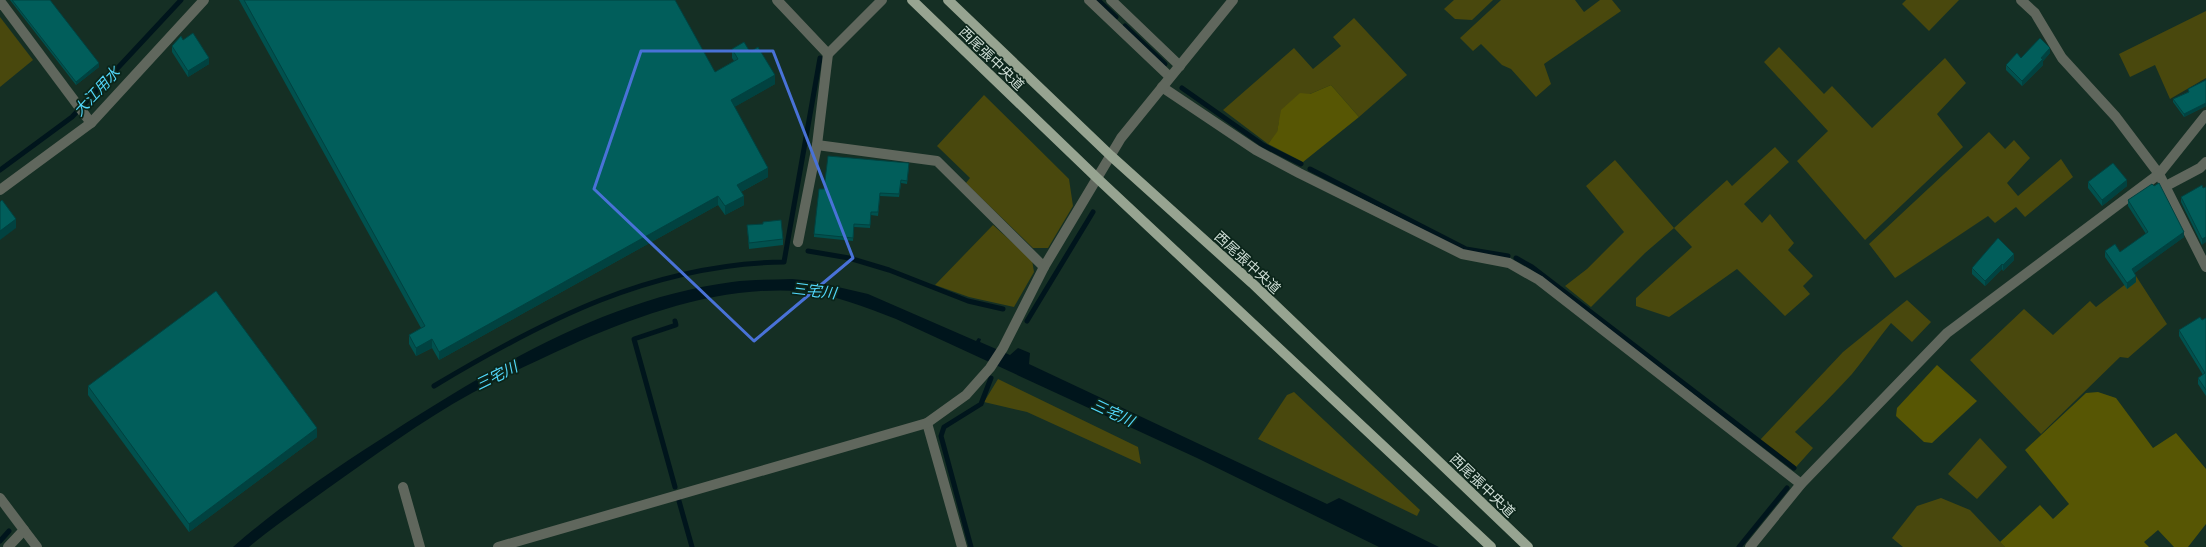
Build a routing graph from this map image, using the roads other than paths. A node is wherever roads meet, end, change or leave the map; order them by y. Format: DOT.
graph roads {
  1 [pos="204,0"];
  2 [pos="777,0"];
  3 [pos="882,0"];
  4 [pos="912,0"];
  5 [pos="948,0"];
  6 [pos="1089,0"];
  7 [pos="1111,0"];
  8 [pos="1233,0"];
  9 [pos="2021,0"];
  10 [pos="0,1"];
  11 [pos="828,54"];
  12 [pos="1180,66"];
  13 [pos="1170,77"];
  14 [pos="1162,87"];
  15 [pos="2206,115"];
  16 [pos="88,119"];
  17 [pos="817,145"];
  18 [pos="1111,156"];
  19 [pos="2206,162"];
  20 [pos="2159,174"];
  21 [pos="1097,178"];
  22 [pos="2166,186"];
  23 [pos="0,190"];
  24 [pos="798,242"];
  25 [pos="1044,267"];
  26 [pos="2206,267"];
  27 [pos="927,423"];
  28 [pos="1801,484"];
  29 [pos="403,487"];
  30 [pos="0,498"];
  31 [pos="24,530"];
  32 [pos="1755,545"];
  33 [pos="8,547"];
  34 [pos="37,547"];
  35 [pos="420,547"];
  36 [pos="498,547"];
  37 [pos="962,547"];
  38 [pos="1491,547"];
  39 [pos="1528,547"];
  1 -- 16 [label="street"];
  2 -- 11 [label="street"];
  3 -- 11 [label="street"];
  4 -- 21 [label="main road, 西尾張中央道"];
  5 -- 18 [label="main road, 西尾張中央道"];
  6 -- 13 [label="street"];
  7 -- 12 [label="street"];
  8 -- 12 [label="street"];
  9 -- 20 [label="street"];
  10 -- 16 [label="street"];
  11 -- 17 [label="street"];
  12 -- 13 [label="street"];
  13 -- 14 [label="street"];
  14 -- 18 [label="street"];
  14 -- 28 [label="street"];
  15 -- 20 [label="street"];
  16 -- 23 [label="street"];
  17 -- 24 [label="street"];
  17 -- 25 [label="street"];
  18 -- 21 [label="street"];
  18 -- 39 [label="main road, 西尾張中央道"];
  19 -- 22 [label="street"];
  20 -- 22 [label="street"];
  20 -- 28 [label="street"];
  21 -- 25 [label="street"];
  21 -- 38 [label="main road, 西尾張中央道"];
  22 -- 26 [label="street"];
  25 -- 27 [label="street"];
  27 -- 36 [label="street"];
  27 -- 37 [label="street"];
  28 -- 32 [label="street"];
  29 -- 35 [label="street"];
  30 -- 31 [label="street"];
  31 -- 33 [label="street"];
  31 -- 34 [label="street"];
}
